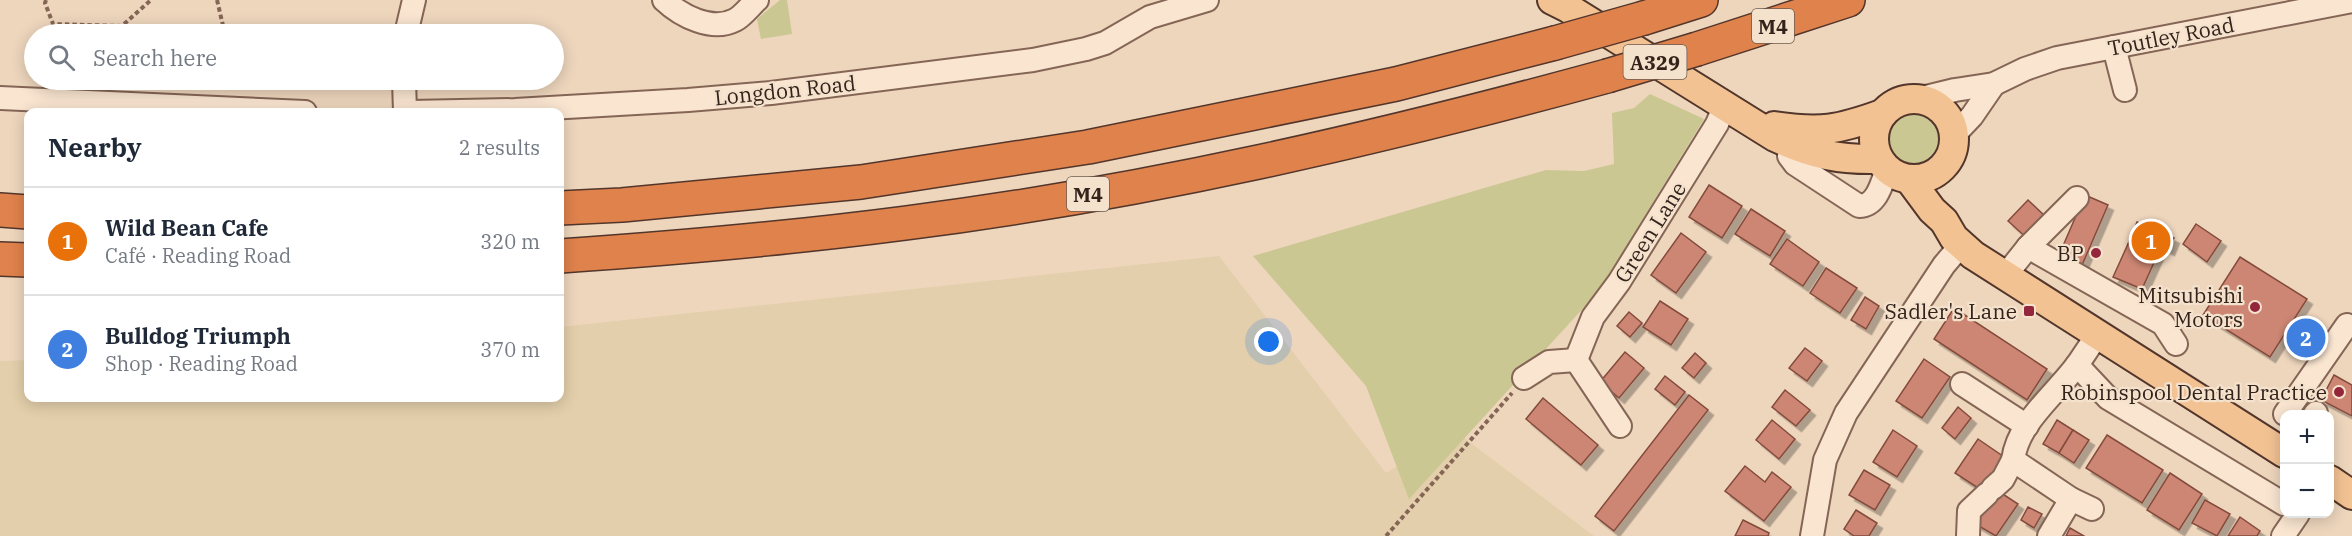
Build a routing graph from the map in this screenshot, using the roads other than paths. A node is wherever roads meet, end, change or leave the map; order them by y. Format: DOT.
graph roads {
  1 [pos="414,0"];
  2 [pos="664,0"];
  3 [pos="757,0"];
  4 [pos="1207,0"];
  5 [pos="1555,0"];
  6 [pos="1701,0"];
  7 [pos="1848,0"];
  8 [pos="2352,1"];
  9 [pos="1156,8"];
  10 [pos="408,24"];
  11 [pos="2114,47"];
  12 [pos="1994,84"];
  13 [pos="405,90"];
  14 [pos="2125,90"];
  15 [pos="0,98"];
  16 [pos="1918,99"];
  17 [pos="1725,105"];
  18 [pos="218,108"];
  19 [pos="407,108"];
  20 [pos="550,108"];
  21 [pos="1882,114"];
  22 [pos="1754,123"];
  23 [pos="1952,146"];
  24 [pos="1793,154"];
  25 [pos="1892,169"];
  26 [pos="2077,198"];
  27 [pos="564,208"];
  28 [pos="0,210"];
  29 [pos="24,212"];
  30 [pos="1944,221"];
  31 [pos="1961,245"];
  32 [pos="2028,247"];
  33 [pos="564,256"];
  34 [pos="0,259"];
  35 [pos="24,260"];
  36 [pos="2005,276"];
  37 [pos="2347,325"];
  38 [pos="2098,334"];
  39 [pos="1576,360"];
  40 [pos="2077,365"];
  41 [pos="2157,373"];
  42 [pos="1524,378"];
  43 [pos="1962,384"];
  44 [pos="2288,410"];
  45 [pos="1620,426"];
  46 [pos="2027,426"];
  47 [pos="2276,447"];
  48 [pos="2013,460"];
  49 [pos="2334,483"];
  50 [pos="2352,495"];
  51 [pos="2072,499"];
  52 [pos="2280,502"];
  53 [pos="2092,509"];
  54 [pos="2295,518"];
  55 [pos="1812,536"];
  56 [pos="1968,536"];
  57 [pos="2049,536"];
  58 [pos="2283,536"];
  1 -- 10 [label="street"];
  2 -- 3 [label="street"];
  4 -- 9 [label="street, Longdon Road"];
  5 -- 17 [label="main road, A329"];
  6 -- 27 [label="highway, M4, bridge"];
  7 -- 33 [label="highway, M4, bridge"];
  8 -- 11 [label="street, Toutley Road"];
  9 -- 20 [label="street, Longdon Road"];
  11 -- 12 [label="street, Toutley Road"];
  11 -- 14 [label="street"];
  12 -- 16 [label="street, Toutley Road"];
  12 -- 23 [label="street"];
  13 -- 19 [label="street"];
  15 -- 18 [label="street"];
  16 -- 21 [label="main road"];
  16 -- 23 [label="main road"];
  17 -- 22 [label="main road, A329"];
  17 -- 39 [label="street, Green Lane"];
  21 -- 22 [label="main road, A329"];
  21 -- 25 [label="main road"];
  22 -- 24 [label="main road, A329"];
  23 -- 25 [label="main road"];
  23 -- 30 [label="main road"];
  24 -- 25 [label="main road, A329"];
  24 -- 25 [label="street"];
  25 -- 30 [label="main road"];
  26 -- 32 [label="street"];
  28 -- 29 [label="highway"];
  30 -- 31 [label="main road"];
  31 -- 36 [label="main road"];
  31 -- 55 [label="street"];
  32 -- 36 [label="street"];
  32 -- 41 [label="street"];
  34 -- 35 [label="highway"];
  36 -- 38 [label="main road"];
  37 -- 44 [label="street"];
  38 -- 40 [label="street"];
  38 -- 41 [label="main road"];
  39 -- 42 [label="street"];
  39 -- 45 [label="street"];
  40 -- 46 [label="street"];
  40 -- 52 [label="street"];
  41 -- 47 [label="main road"];
  43 -- 46 [label="street"];
  46 -- 48 [label="street"];
  48 -- 51 [label="street"];
  48 -- 56 [label="street"];
  49 -- 50 [label="main road"];
  51 -- 53 [label="street"];
  51 -- 57 [label="street"];
  54 -- 58 [label="street"];
}
